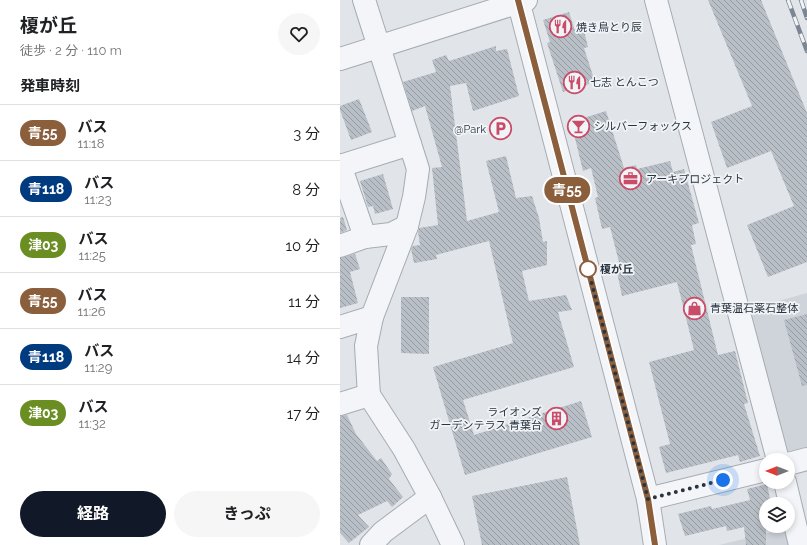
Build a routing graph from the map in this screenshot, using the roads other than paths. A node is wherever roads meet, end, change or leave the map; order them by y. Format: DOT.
graph roads {
  1 [pos="364,0"];
  2 [pos="656,0"];
  3 [pos="521,1"];
  4 [pos="379,47"];
  5 [pos="340,59"];
  6 [pos="410,144"];
  7 [pos="340,166"];
  8 [pos="407,226"];
  9 [pos="365,236"];
  10 [pos="340,246"];
  11 [pos="372,317"];
  12 [pos="340,327"];
  13 [pos="368,394"];
  14 [pos="340,404"];
  15 [pos="776,453"];
  16 [pos="807,459"];
  17 [pos="795,462"];
  18 [pos="759,472"];
  19 [pos="787,489"];
  20 [pos="430,497"];
  21 [pos="648,499"];
  22 [pos="371,545"];
  23 [pos="453,545"];
  24 [pos="655,545"];
  25 [pos="800,545"];
  1 -- 4 [label="street"];
  2 -- 15 [label="street"];
  3 -- 4 [label="street"];
  3 -- 21 [label="street"];
  4 -- 5 [label="street"];
  4 -- 6 [label="street"];
  6 -- 7 [label="street"];
  6 -- 8 [label="street"];
  7 -- 9 [label="street"];
  8 -- 9 [label="street"];
  8 -- 11 [label="street"];
  9 -- 10 [label="street"];
  11 -- 12 [label="street"];
  11 -- 13 [label="street"];
  13 -- 14 [label="street"];
  13 -- 20 [label="street"];
  16 -- 17 [label="street"];
  18 -- 21 [label="street"];
  19 -- 25 [label="street"];
  20 -- 22 [label="street"];
  20 -- 23 [label="street"];
  21 -- 24 [label="street"];
}
